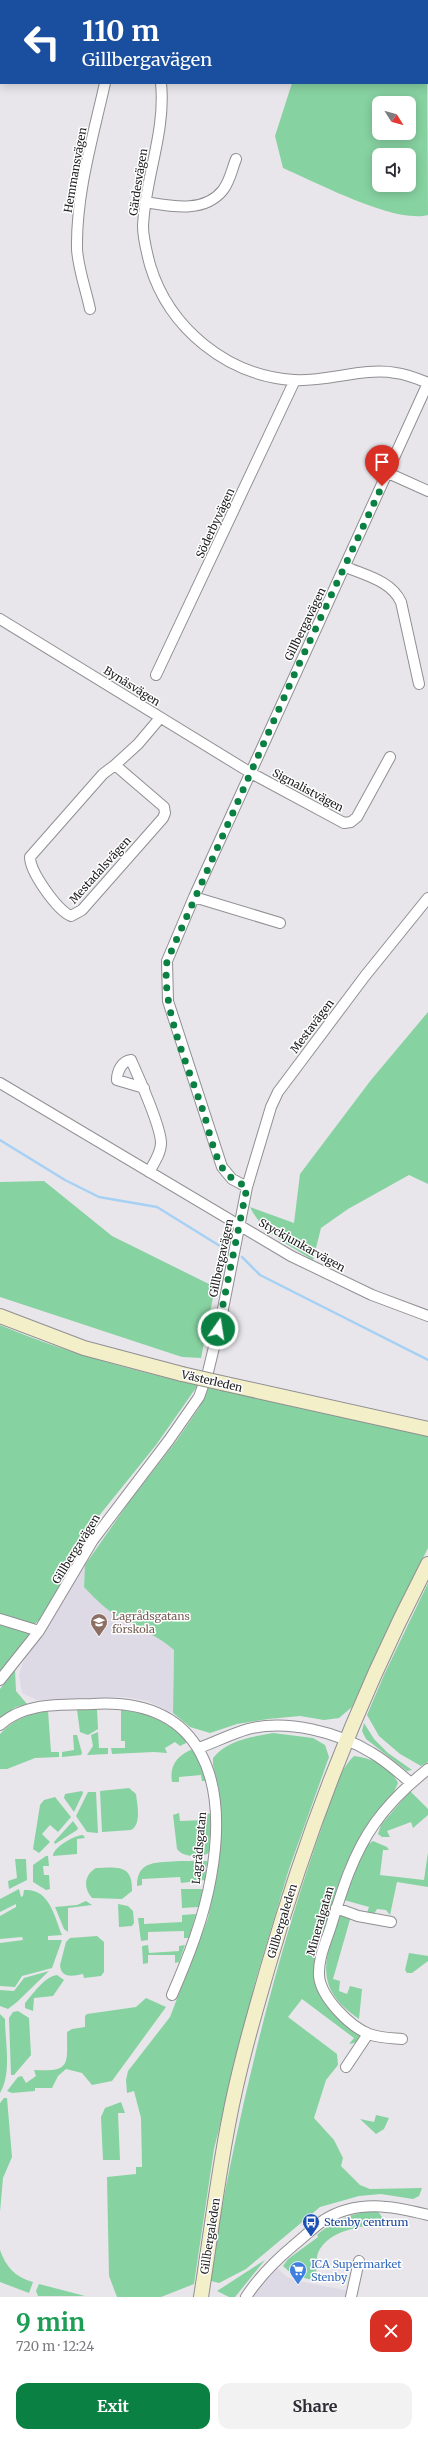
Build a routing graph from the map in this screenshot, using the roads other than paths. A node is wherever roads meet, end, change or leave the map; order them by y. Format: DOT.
graph roads {
  1 [pos="104,84"];
  2 [pos="161,84"];
  3 [pos="236,159"];
  4 [pos="145,202"];
  5 [pos="90,309"];
  6 [pos="295,380"];
  7 [pos="428,383"];
  8 [pos="388,473"];
  9 [pos="428,490"];
  10 [pos="346,567"];
  11 [pos="0,619"];
  12 [pos="156,675"];
  13 [pos="419,684"];
  14 [pos="160,718"];
  15 [pos="390,757"];
  16 [pos="115,765"];
  17 [pos="251,773"];
  18 [pos="194,897"];
  19 [pos="428,898"];
  20 [pos="280,923"];
  21 [pos="0,1083"];
  22 [pos="144,1088"];
  23 [pos="149,1172"];
  24 [pos="247,1187"];
  25 [pos="241,1225"];
  26 [pos="0,1316"];
  27 [pos="428,1316"];
  28 [pos="428,1429"];
  29 [pos="428,1564"];
  30 [pos="0,1619"];
  31 [pos="39,1631"];
  32 [pos="0,1680"];
  33 [pos="0,1725"];
  34 [pos="345,1741"];
  35 [pos="199,1748"];
  36 [pos="428,1769"];
  37 [pos="411,1782"];
  38 [pos="336,1908"];
  39 [pos="391,1922"];
  40 [pos="172,1995"];
  41 [pos="368,2034"];
  42 [pos="402,2039"];
  43 [pos="346,2066"];
  44 [pos="428,2215"];
  45 [pos="359,2261"];
  46 [pos="201,2297"];
  47 [pos="246,2297"];
  48 [pos="351,2297"];
  1 -- 5 [label="street, Hemmansvägen"];
  2 -- 4 [label="street, Gärdesvägen"];
  3 -- 4 [label="street"];
  4 -- 6 [label="street, Gärdesvägen"];
  6 -- 7 [label="street, Gärdesvägen"];
  6 -- 12 [label="street, Söderbyvägen"];
  7 -- 8 [label="street, Gillbergavägen"];
  8 -- 9 [label="street"];
  8 -- 10 [label="street, Gillbergavägen"];
  10 -- 13 [label="street"];
  10 -- 17 [label="street, Gillbergavägen"];
  11 -- 14 [label="street, Bynäsvägen"];
  14 -- 16 [label="street, Mestadalsvägen"];
  14 -- 17 [label="street, Bynäsvägen"];
  15 -- 17 [label="street, Signalistvägen"];
  16 -- 16 [label="street, Mestadalsvägen"];
  17 -- 18 [label="street, Gillbergavägen"];
  18 -- 20 [label="street"];
  18 -- 24 [label="street, Gillbergavägen"];
  19 -- 24 [label="street, Mestavägen"];
  21 -- 23 [label="street, Styckjunkarvägen"];
  22 -- 23 [label="street"];
  23 -- 25 [label="street, Styckjunkarvägen"];
  24 -- 25 [label="street, Gillbergavägen"];
  25 -- 27 [label="street, Styckjunkarvägen"];
  25 -- 31 [label="street, Gillbergavägen"];
  26 -- 28 [label="main road, Västerleden, bridge"];
  29 -- 34 [label="main road, Gillbergaleden"];
  30 -- 31 [label="street"];
  31 -- 32 [label="street, Gillbergavägen"];
  33 -- 35 [label="street, Lagrådsgatan"];
  34 -- 35 [label="street"];
  34 -- 37 [label="street"];
  34 -- 46 [label="main road, Gillbergaleden"];
  35 -- 40 [label="street, Lagrådsgatan"];
  36 -- 37 [label="street, Mineralgatan"];
  37 -- 38 [label="street, Mineralgatan"];
  38 -- 39 [label="street"];
  38 -- 41 [label="street, Mineralgatan"];
  41 -- 42 [label="street, Mineralgatan"];
  41 -- 43 [label="street"];
  44 -- 47 [label="street"];
  45 -- 48 [label="street"];
}
